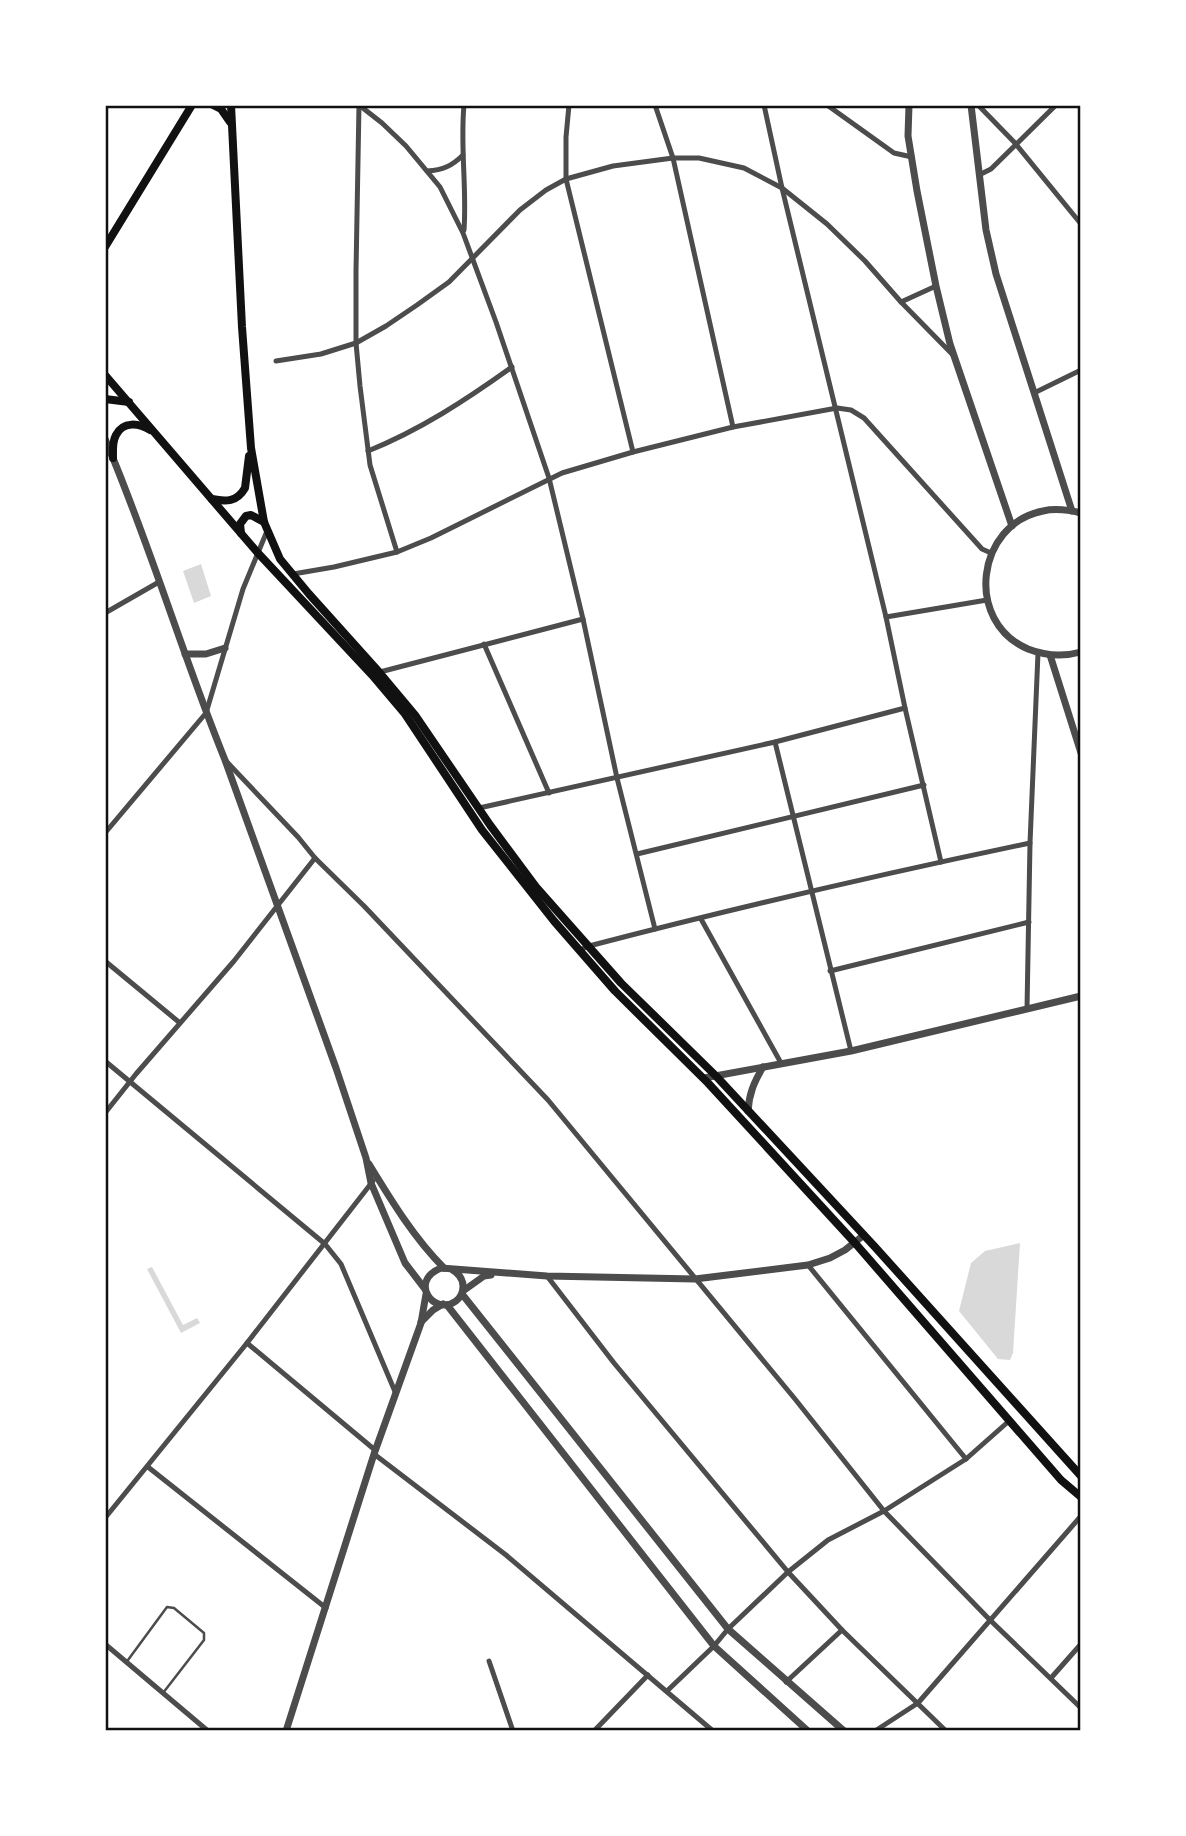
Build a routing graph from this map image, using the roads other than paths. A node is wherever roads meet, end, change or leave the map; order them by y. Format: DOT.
graph roads {
  1 [pos="213,105"];
  2 [pos="231,105"];
  3 [pos="359,105"];
  4 [pos="464,105"];
  5 [pos="569,105"];
  6 [pos="656,105"];
  7 [pos="764,105"];
  8 [pos="827,105"];
  9 [pos="909,105"];
  10 [pos="971,105"];
  11 [pos="978,105"];
  12 [pos="1056,105"];
  13 [pos="193,106"];
  14 [pos="232,125"];
  15 [pos="1016,143"];
  16 [pos="463,155"];
  17 [pos="912,157"];
  18 [pos="673,158"];
  19 [pos="427,171"];
  20 [pos="979,176"];
  21 [pos="566,179"];
  22 [pos="782,188"];
  23 [pos="1081,223"];
  24 [pos="463,233"];
  25 [pos="105,247"];
  26 [pos="472,258"];
  27 [pos="936,286"];
  28 [pos="901,302"];
  29 [pos="356,343"];
  30 [pos="954,356"];
  31 [pos="276,361"];
  32 [pos="512,367"];
  33 [pos="1081,370"];
  34 [pos="105,375"];
  35 [pos="1034,393"];
  36 [pos="105,399"];
  37 [pos="129,402"];
  38 [pos="837,408"];
  39 [pos="733,427"];
  40 [pos="157,435"];
  41 [pos="105,439"];
  42 [pos="251,448"];
  43 [pos="368,451"];
  44 [pos="632,452"];
  45 [pos="113,458"];
  46 [pos="549,478"];
  47 [pos="212,499"];
  48 [pos="1072,511"];
  49 [pos="1081,513"];
  50 [pos="265,526"];
  51 [pos="1012,526"];
  52 [pos="241,533"];
  53 [pos="257,552"];
  54 [pos="397,552"];
  55 [pos="991,553"];
  56 [pos="293,574"];
  57 [pos="159,582"];
  58 [pos="987,600"];
  59 [pos="105,613"];
  60 [pos="886,617"];
  61 [pos="583,619"];
  62 [pos="484,644"];
  63 [pos="225,648"];
  64 [pos="1081,652"];
  65 [pos="1038,653"];
  66 [pos="185,654"];
  67 [pos="1050,655"];
  68 [pos="375,673"];
  69 [pos="905,708"];
  70 [pos="206,713"];
  71 [pos="775,742"];
  72 [pos="1081,753"];
  73 [pos="225,760"];
  74 [pos="617,778"];
  75 [pos="924,785"];
  76 [pos="549,793"];
  77 [pos="479,808"];
  78 [pos="469,812"];
  79 [pos="795,816"];
  80 [pos="105,833"];
  81 [pos="1030,843"];
  82 [pos="637,854"];
  83 [pos="315,858"];
  84 [pos="941,862"];
  85 [pos="812,892"];
  86 [pos="277,905"];
  87 [pos="701,919"];
  88 [pos="1029,922"];
  89 [pos="655,929"];
  90 [pos="589,946"];
  91 [pos="580,950"];
  92 [pos="105,961"];
  93 [pos="830,971"];
  94 [pos="1081,996"];
  95 [pos="1027,1009"];
  96 [pos="180,1023"];
  97 [pos="851,1051"];
  98 [pos="105,1061"];
  99 [pos="781,1063"];
  100 [pos="763,1068"];
  101 [pos="716,1076"];
  102 [pos="704,1078"];
  103 [pos="130,1081"];
  104 [pos="748,1111"];
  105 [pos="105,1113"];
  106 [pos="374,1180"];
  107 [pos="397,1208"];
  108 [pos="384,1217"];
  109 [pos="864,1235"];
  110 [pos="855,1243"];
  111 [pos="325,1244"];
  112 [pos="808,1265"];
  113 [pos="448,1268"];
  114 [pos="506,1272"];
  115 [pos="547,1276"];
  116 [pos="695,1279"];
  117 [pos="426,1291"];
  118 [pos="462,1292"];
  119 [pos="445,1305"];
  120 [pos="421,1323"];
  121 [pos="247,1343"];
  122 [pos="396,1394"];
  123 [pos="1009,1421"];
  124 [pos="375,1452"];
  125 [pos="966,1459"];
  126 [pos="148,1467"];
  127 [pos="1081,1476"];
  128 [pos="1081,1497"];
  129 [pos="884,1511"];
  130 [pos="1081,1516"];
  131 [pos="105,1518"];
  132 [pos="788,1572"];
  133 [pos="326,1608"];
  134 [pos="990,1620"];
  135 [pos="728,1629"];
  136 [pos="842,1630"];
  137 [pos="105,1644"];
  138 [pos="1081,1644"];
  139 [pos="713,1646"];
  140 [pos="489,1661"];
  141 [pos="127,1662"];
  142 [pos="649,1675"];
  143 [pos="1051,1678"];
  144 [pos="786,1682"];
  145 [pos="667,1691"];
  146 [pos="163,1693"];
  147 [pos="918,1703"];
  148 [pos="1081,1708"];
  149 [pos="208,1731"];
  150 [pos="286,1731"];
  151 [pos="513,1731"];
  152 [pos="594,1731"];
  153 [pos="713,1731"];
  154 [pos="808,1731"];
  155 [pos="844,1731"];
  156 [pos="875,1731"];
  157 [pos="946,1731"];
  1 -- 14 [label="main road"];
  2 -- 14 [label="main road"];
  3 -- 19 [label="street"];
  3 -- 29 [label="street"];
  4 -- 16 [label="street"];
  5 -- 21 [label="street"];
  6 -- 18 [label="street"];
  7 -- 22 [label="street"];
  8 -- 17 [label="street"];
  9 -- 17 [label="street"];
  10 -- 20 [label="street"];
  11 -- 15 [label="street"];
  12 -- 15 [label="street"];
  13 -- 25 [label="main road"];
  14 -- 42 [label="main road"];
  15 -- 20 [label="street"];
  15 -- 23 [label="street"];
  16 -- 19 [label="street"];
  16 -- 24 [label="street"];
  17 -- 27 [label="street"];
  18 -- 21 [label="street"];
  18 -- 22 [label="street"];
  18 -- 39 [label="street"];
  19 -- 24 [label="street"];
  20 -- 35 [label="street"];
  21 -- 26 [label="street"];
  21 -- 44 [label="street"];
  22 -- 28 [label="street"];
  22 -- 38 [label="street"];
  24 -- 26 [label="street"];
  26 -- 29 [label="street"];
  26 -- 32 [label="street"];
  27 -- 28 [label="street"];
  27 -- 30 [label="street"];
  28 -- 30 [label="street"];
  29 -- 31 [label="street"];
  29 -- 43 [label="street"];
  30 -- 51 [label="street"];
  32 -- 43 [label="street"];
  32 -- 46 [label="street"];
  33 -- 35 [label="street"];
  34 -- 37 [label="main road"];
  35 -- 48 [label="street"];
  36 -- 37 [label="main road"];
  37 -- 40 [label="main road"];
  38 -- 39 [label="street"];
  38 -- 55 [label="street"];
  38 -- 60 [label="street"];
  39 -- 44 [label="street"];
  40 -- 45 [label="main road"];
  40 -- 47 [label="main road"];
  41 -- 45 [label="street"];
  42 -- 47 [label="main road"];
  42 -- 50 [label="main road"];
  43 -- 54 [label="street"];
  44 -- 46 [label="street"];
  45 -- 57 [label="street"];
  46 -- 54 [label="street"];
  46 -- 61 [label="street"];
  47 -- 52 [label="main road"];
  48 -- 49 [label="street"];
  48 -- 51 [label="street"];
  50 -- 52 [label="main road"];
  50 -- 53 [label="street"];
  50 -- 56 [label="main road"];
  51 -- 55 [label="street"];
  52 -- 53 [label="main road"];
  53 -- 63 [label="street"];
  53 -- 68 [label="main road"];
  54 -- 56 [label="street"];
  55 -- 58 [label="street"];
  56 -- 68 [label="main road"];
  57 -- 59 [label="street"];
  57 -- 66 [label="street"];
  58 -- 60 [label="street"];
  58 -- 65 [label="street"];
  60 -- 69 [label="street"];
  61 -- 62 [label="street"];
  61 -- 74 [label="street"];
  62 -- 68 [label="street"];
  62 -- 76 [label="street"];
  63 -- 66 [label="street"];
  63 -- 70 [label="street"];
  64 -- 67 [label="street"];
  65 -- 67 [label="street"];
  65 -- 81 [label="street"];
  66 -- 70 [label="street"];
  67 -- 72 [label="street"];
  68 -- 77 [label="main road"];
  68 -- 78 [label="main road"];
  69 -- 71 [label="street"];
  69 -- 75 [label="street"];
  70 -- 73 [label="street"];
  70 -- 80 [label="street"];
  71 -- 74 [label="street"];
  71 -- 79 [label="street"];
  73 -- 83 [label="street"];
  73 -- 86 [label="street"];
  74 -- 76 [label="street"];
  74 -- 82 [label="street"];
  75 -- 79 [label="street"];
  75 -- 84 [label="street"];
  76 -- 77 [label="street"];
  77 -- 78 [label="street"];
  77 -- 90 [label="main road"];
  78 -- 91 [label="main road"];
  79 -- 82 [label="street"];
  79 -- 85 [label="street"];
  81 -- 84 [label="street"];
  81 -- 88 [label="street"];
  82 -- 89 [label="street"];
  83 -- 86 [label="street"];
  83 -- 116 [label="street"];
  84 -- 85 [label="street"];
  85 -- 87 [label="street"];
  85 -- 93 [label="street"];
  86 -- 96 [label="street"];
  86 -- 106 [label="street"];
  87 -- 89 [label="street"];
  87 -- 99 [label="street"];
  88 -- 93 [label="street"];
  88 -- 95 [label="street"];
  89 -- 90 [label="street"];
  90 -- 91 [label="street"];
  90 -- 101 [label="main road"];
  91 -- 102 [label="main road"];
  92 -- 96 [label="street"];
  93 -- 97 [label="street"];
  94 -- 95 [label="street"];
  95 -- 97 [label="street"];
  96 -- 103 [label="street"];
  97 -- 99 [label="street"];
  98 -- 103 [label="street"];
  99 -- 100 [label="street"];
  100 -- 101 [label="street"];
  100 -- 104 [label="street"];
  101 -- 102 [label="street"];
  101 -- 104 [label="main road"];
  102 -- 110 [label="main road"];
  103 -- 105 [label="street"];
  103 -- 111 [label="street"];
  104 -- 109 [label="main road"];
  106 -- 107 [label="street"];
  106 -- 108 [label="street"];
  106 -- 111 [label="street"];
  107 -- 108 [label="street"];
  107 -- 113 [label="street"];
  108 -- 117 [label="street"];
  109 -- 110 [label="street"];
  109 -- 127 [label="main road"];
  110 -- 112 [label="street"];
  110 -- 123 [label="main road"];
  111 -- 121 [label="street"];
  111 -- 122 [label="street"];
  112 -- 116 [label="street"];
  112 -- 125 [label="street"];
  113 -- 114 [label="street"];
  113 -- 117 [label="street"];
  113 -- 118 [label="street"];
  114 -- 115 [label="street"];
  114 -- 118 [label="street"];
  115 -- 116 [label="street"];
  115 -- 132 [label="street"];
  116 -- 129 [label="street"];
  117 -- 119 [label="street"];
  117 -- 120 [label="street"];
  118 -- 119 [label="street"];
  118 -- 135 [label="street"];
  119 -- 120 [label="street"];
  119 -- 139 [label="street"];
  120 -- 122 [label="street"];
  121 -- 124 [label="street"];
  121 -- 126 [label="street"];
  122 -- 124 [label="street"];
  123 -- 125 [label="street"];
  123 -- 128 [label="main road"];
  124 -- 133 [label="street"];
  124 -- 142 [label="street"];
  125 -- 129 [label="street"];
  126 -- 131 [label="street"];
  126 -- 133 [label="street"];
  129 -- 132 [label="street"];
  129 -- 134 [label="street"];
  130 -- 134 [label="street"];
  132 -- 135 [label="street"];
  132 -- 136 [label="street"];
  133 -- 150 [label="street"];
  134 -- 143 [label="street"];
  134 -- 147 [label="street"];
  135 -- 139 [label="street"];
  135 -- 144 [label="street"];
  136 -- 144 [label="street"];
  136 -- 147 [label="street"];
  137 -- 141 [label="street"];
  138 -- 143 [label="street"];
  139 -- 145 [label="street"];
  139 -- 154 [label="street"];
  140 -- 151 [label="street"];
  141 -- 146 [label="street"];
  141 -- 146 [label="lane"];
  142 -- 145 [label="street"];
  142 -- 152 [label="street"];
  143 -- 148 [label="street"];
  144 -- 155 [label="street"];
  145 -- 153 [label="street"];
  146 -- 149 [label="street"];
  147 -- 156 [label="street"];
  147 -- 157 [label="street"];
}
